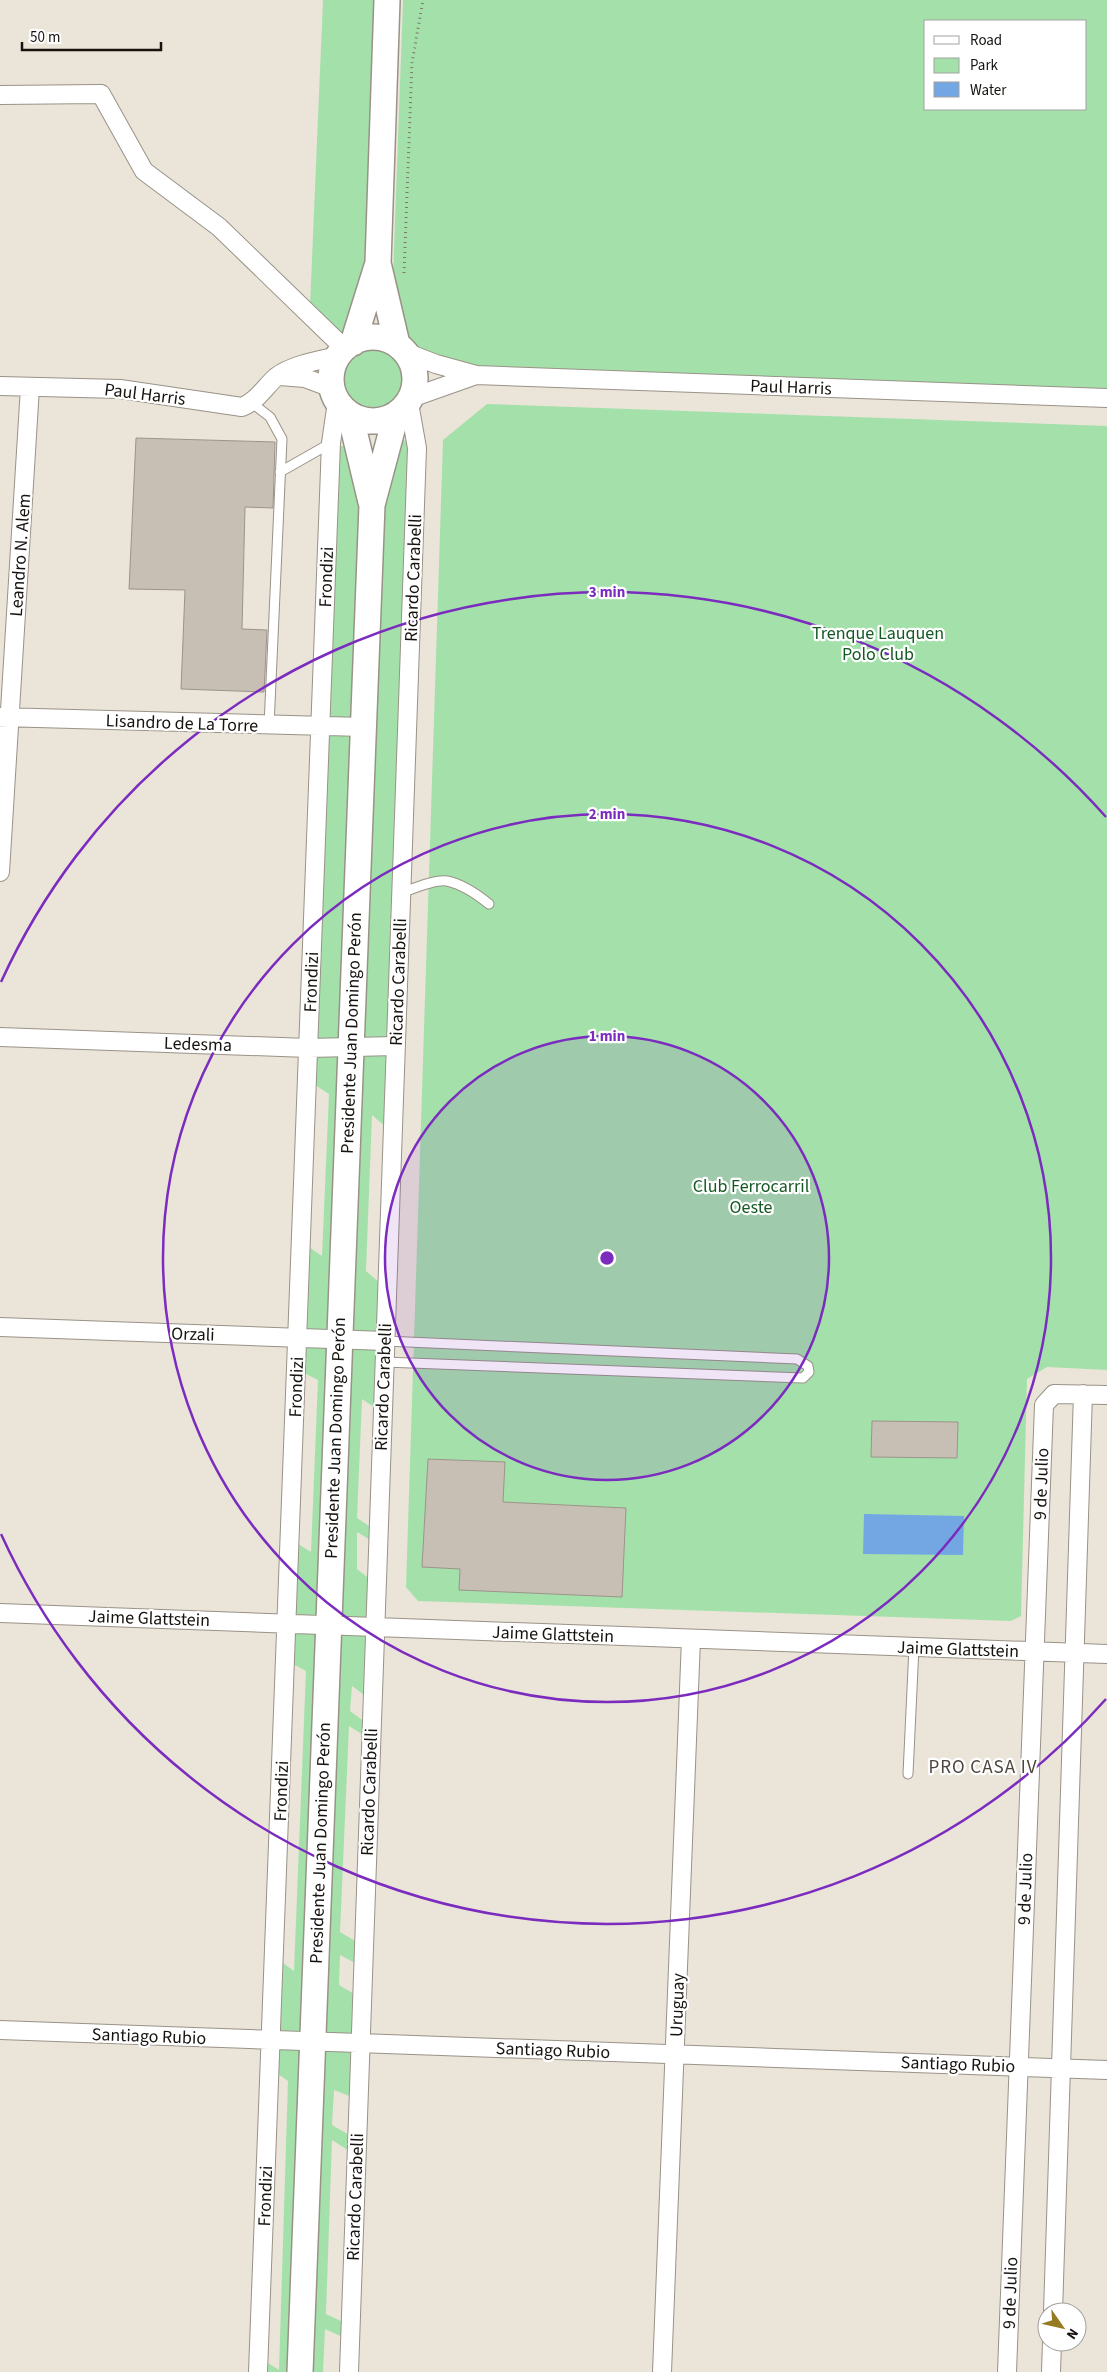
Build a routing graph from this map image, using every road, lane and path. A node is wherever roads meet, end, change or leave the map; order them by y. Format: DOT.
graph roads {
  1 [pos="387,0"];
  2 [pos="423,0"];
  3 [pos="0,94"];
  4 [pos="378,263"];
  5 [pos="403,282"];
  6 [pos="401,348"];
  7 [pos="345,349"];
  8 [pos="278,376"];
  9 [pos="476,376"];
  10 [pos="0,386"];
  11 [pos="30,387"];
  12 [pos="1107,398"];
  13 [pos="340,401"];
  14 [pos="252,403"];
  15 [pos="405,405"];
  16 [pos="331,443"];
  17 [pos="280,472"];
  18 [pos="372,505"];
  19 [pos="5,717"];
  20 [pos="269,726"];
  21 [pos="320,727"];
  22 [pos="363,727"];
  23 [pos="0,872"];
  24 [pos="401,893"];
  25 [pos="489,904"];
  26 [pos="0,1038"];
  27 [pos="351,1046"];
  28 [pos="396,1046"];
  29 [pos="308,1048"];
  30 [pos="0,1326"];
  31 [pos="298,1338"];
  32 [pos="339,1339"];
  33 [pos="385,1341"];
  34 [pos="384,1362"];
  35 [pos="1083,1394"];
  36 [pos="1107,1396"];
  37 [pos="0,1613"];
  38 [pos="287,1624"];
  39 [pos="328,1625"];
  40 [pos="375,1627"];
  41 [pos="691,1639"];
  42 [pos="914,1647"];
  43 [pos="1034,1652"];
  44 [pos="1074,1653"];
  45 [pos="1107,1654"];
  46 [pos="908,1774"];
  47 [pos="0,2030"];
  48 [pos="272,2040"];
  49 [pos="312,2041"];
  50 [pos="360,2043"];
  51 [pos="675,2054"];
  52 [pos="1018,2067"];
  53 [pos="1061,2068"];
  54 [pos="1107,2070"];
  55 [pos="1053,2302"];
  56 [pos="1052,2352"];
  57 [pos="258,2372"];
  58 [pos="300,2372"];
  59 [pos="349,2372"];
  60 [pos="662,2372"];
  61 [pos="1007,2372"];
  62 [pos="1051,2372"];
  1 -- 4 [label="main road"];
  2 -- 5 [label="path"];
  3 -- 7 [label="street"];
  4 -- 6 [label="main road"];
  4 -- 7 [label="main road"];
  6 -- 7 [label="main road"];
  6 -- 9 [label="street, Paul Harris"];
  6 -- 15 [label="main road"];
  7 -- 8 [label="street"];
  7 -- 13 [label="main road"];
  8 -- 13 [label="street"];
  8 -- 14 [label="street"];
  9 -- 12 [label="street, Paul Harris"];
  9 -- 15 [label="street, Paul Harris"];
  10 -- 11 [label="street, Paul Harris"];
  11 -- 14 [label="street, Paul Harris"];
  11 -- 19 [label="street, Leandro N. Alem"];
  13 -- 15 [label="main road"];
  13 -- 16 [label="street, Frondizi"];
  13 -- 18 [label="main road, Presidente Juan Domingo Perón"];
  14 -- 17 [label="lane"];
  15 -- 18 [label="main road, Presidente Juan Domingo Perón"];
  15 -- 24 [label="street, Ricardo Carabelli"];
  16 -- 17 [label="lane"];
  16 -- 21 [label="street, Frondizi"];
  17 -- 20 [label="lane"];
  18 -- 22 [label="main road, Presidente Juan Domingo Perón"];
  19 -- 20 [label="street, Lisandro de La Torre"];
  19 -- 23 [label="street, Leandro N. Alem"];
  20 -- 21 [label="street, Lisandro de La Torre"];
  21 -- 22 [label="street, Lisandro de La Torre"];
  21 -- 29 [label="street, Frondizi"];
  22 -- 27 [label="main road, Presidente Juan Domingo Perón"];
  24 -- 25 [label="lane"];
  24 -- 28 [label="street, Ricardo Carabelli"];
  26 -- 29 [label="street, Ledesma"];
  27 -- 28 [label="street, Ledesma"];
  27 -- 29 [label="street, Ledesma"];
  27 -- 32 [label="main road, Presidente Juan Domingo Perón"];
  28 -- 33 [label="street, Ricardo Carabelli"];
  29 -- 31 [label="street, Frondizi"];
  30 -- 31 [label="street, Orzali"];
  31 -- 32 [label="street, Orzali"];
  31 -- 38 [label="street, Frondizi"];
  32 -- 33 [label="street, Orzali"];
  32 -- 39 [label="main road, Presidente Juan Domingo Perón"];
  33 -- 34 [label="street, Ricardo Carabelli"];
  33 -- 34 [label="lane"];
  34 -- 40 [label="street, Ricardo Carabelli"];
  35 -- 36 [label="street"];
  35 -- 43 [label="street, 9 de Julio"];
  35 -- 44 [label="street"];
  37 -- 38 [label="street, Jaime Glattstein"];
  38 -- 39 [label="street, Jaime Glattstein"];
  38 -- 48 [label="street, Frondizi"];
  39 -- 40 [label="street, Jaime Glattstein"];
  39 -- 49 [label="main road, Presidente Juan Domingo Perón"];
  40 -- 41 [label="street, Jaime Glattstein"];
  40 -- 50 [label="street, Ricardo Carabelli"];
  41 -- 42 [label="street, Jaime Glattstein"];
  41 -- 51 [label="street, Uruguay"];
  42 -- 43 [label="street, Jaime Glattstein"];
  42 -- 46 [label="lane"];
  43 -- 44 [label="street, Jaime Glattstein"];
  43 -- 52 [label="street, 9 de Julio"];
  44 -- 45 [label="street, Jaime Glattstein"];
  44 -- 53 [label="street"];
  47 -- 48 [label="street, Santiago Rubio"];
  48 -- 49 [label="street, Santiago Rubio"];
  48 -- 57 [label="street, Frondizi"];
  49 -- 50 [label="street, Santiago Rubio"];
  49 -- 58 [label="main road, Presidente Juan Domingo Perón"];
  50 -- 51 [label="street, Santiago Rubio"];
  50 -- 59 [label="street, Ricardo Carabelli"];
  51 -- 52 [label="street, Santiago Rubio"];
  51 -- 60 [label="street, Uruguay"];
  52 -- 53 [label="street, Santiago Rubio"];
  52 -- 61 [label="street, 9 de Julio"];
  53 -- 54 [label="street, Santiago Rubio"];
  53 -- 55 [label="street"];
  56 -- 62 [label="street"];
}
